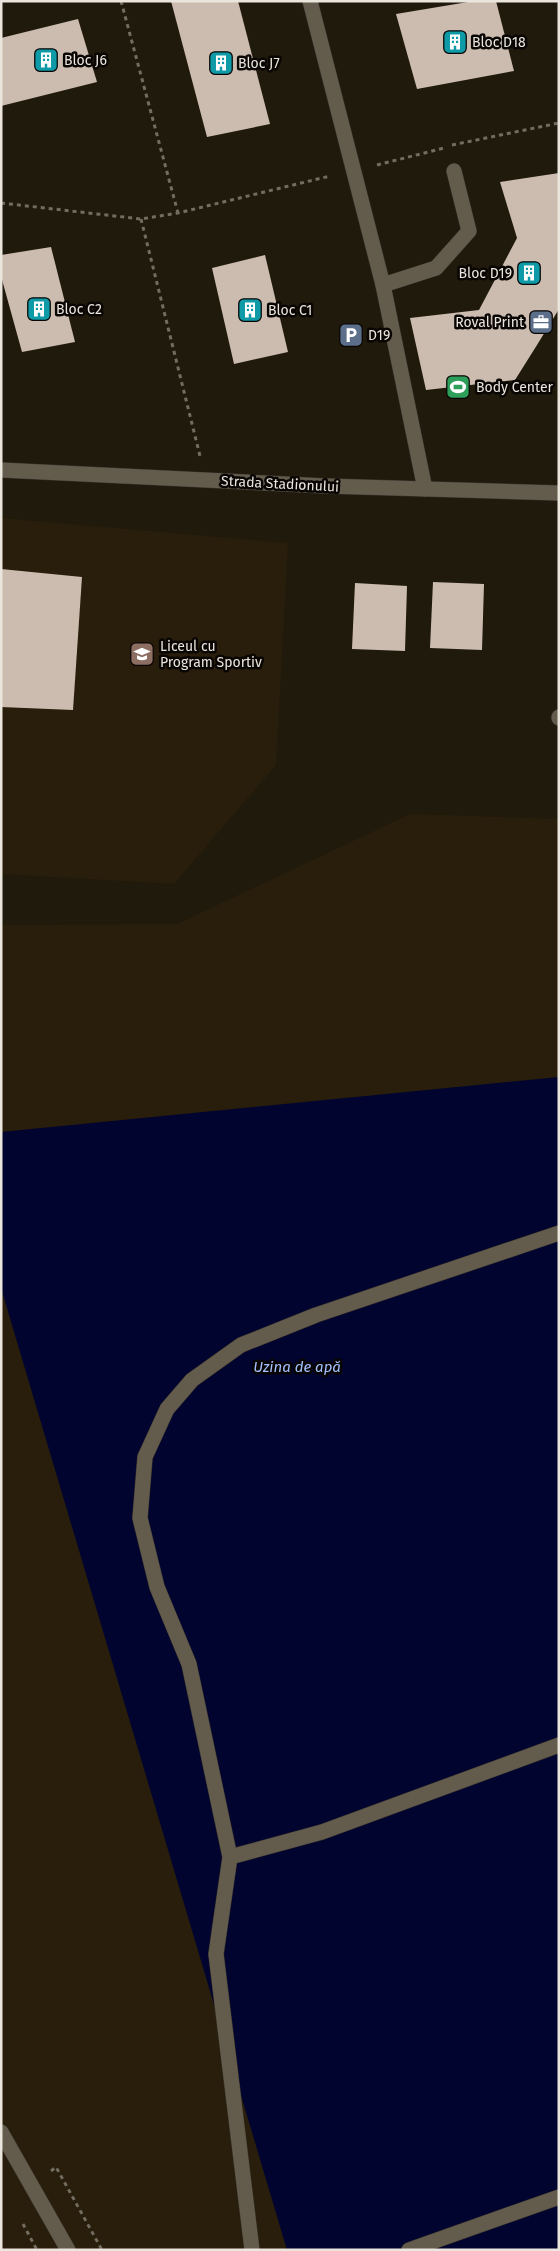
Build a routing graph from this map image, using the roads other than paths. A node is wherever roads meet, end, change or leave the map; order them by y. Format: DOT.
graph roads {
  1 [pos="310,1"];
  2 [pos="454,171"];
  3 [pos="383,285"];
  4 [pos="1,470"];
  5 [pos="425,489"];
  6 [pos="559,493"];
  7 [pos="559,1232"];
  8 [pos="559,1745"];
  9 [pos="230,1857"];
  10 [pos="1,2132"];
  11 [pos="559,2197"];
  12 [pos="452,2243"];
  13 [pos="68,2250"];
  14 [pos="252,2250"];
  15 [pos="410,2250"];
  1 -- 3 [label="street"];
  2 -- 3 [label="street"];
  3 -- 5 [label="street"];
  4 -- 5 [label="street, Strada Stadionului"];
  5 -- 6 [label="street, Strada Stadionului"];
  7 -- 9 [label="street"];
  8 -- 9 [label="street"];
  9 -- 14 [label="street"];
  10 -- 13 [label="street"];
  11 -- 12 [label="street"];
  12 -- 15 [label="street"];
}
